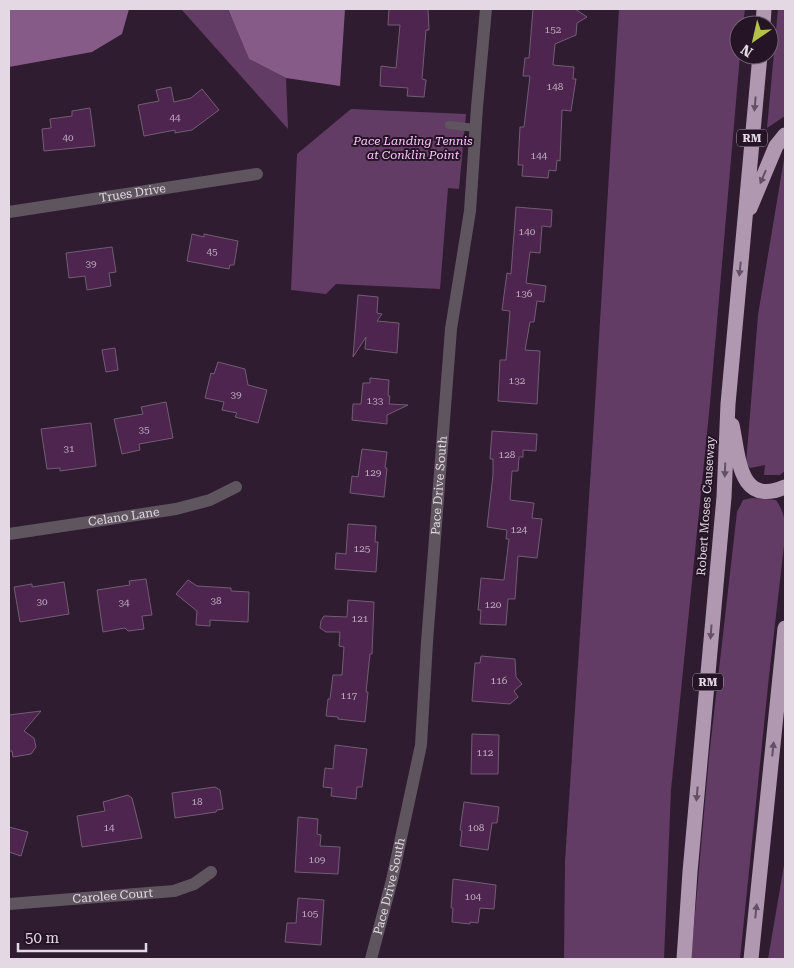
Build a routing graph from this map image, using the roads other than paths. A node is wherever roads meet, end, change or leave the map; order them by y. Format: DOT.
graph roads {
  1 [pos="486,9"];
  2 [pos="759,65"];
  3 [pos="449,125"];
  4 [pos="475,128"];
  5 [pos="785,135"];
  6 [pos="257,174"];
  7 [pos="9,212"];
  8 [pos="745,221"];
  9 [pos="728,404"];
  10 [pos="236,487"];
  11 [pos="785,487"];
  12 [pos="9,534"];
  13 [pos="785,628"];
  14 [pos="210,872"];
  15 [pos="9,904"];
  16 [pos="371,959"];
  17 [pos="684,959"];
  18 [pos="751,959"];
  1 -- 4 [label="street, Pace Drive South"];
  2 -- 8 [label="highway, Robert Moses Causeway / RM, one-way"];
  3 -- 4 [label="lane"];
  4 -- 16 [label="street, Pace Drive South"];
  5 -- 8 [label="highway, one-way"];
  6 -- 7 [label="street, Trues Drive"];
  8 -- 9 [label="highway, Robert Moses Causeway / RM, one-way"];
  9 -- 11 [label="highway"];
  9 -- 17 [label="highway, Robert Moses Causeway / RM, one-way"];
  10 -- 12 [label="street, Celano Lane"];
  18 -- 13 [label="highway, one-way"];
  14 -- 15 [label="street, Carolee Court"];
}
